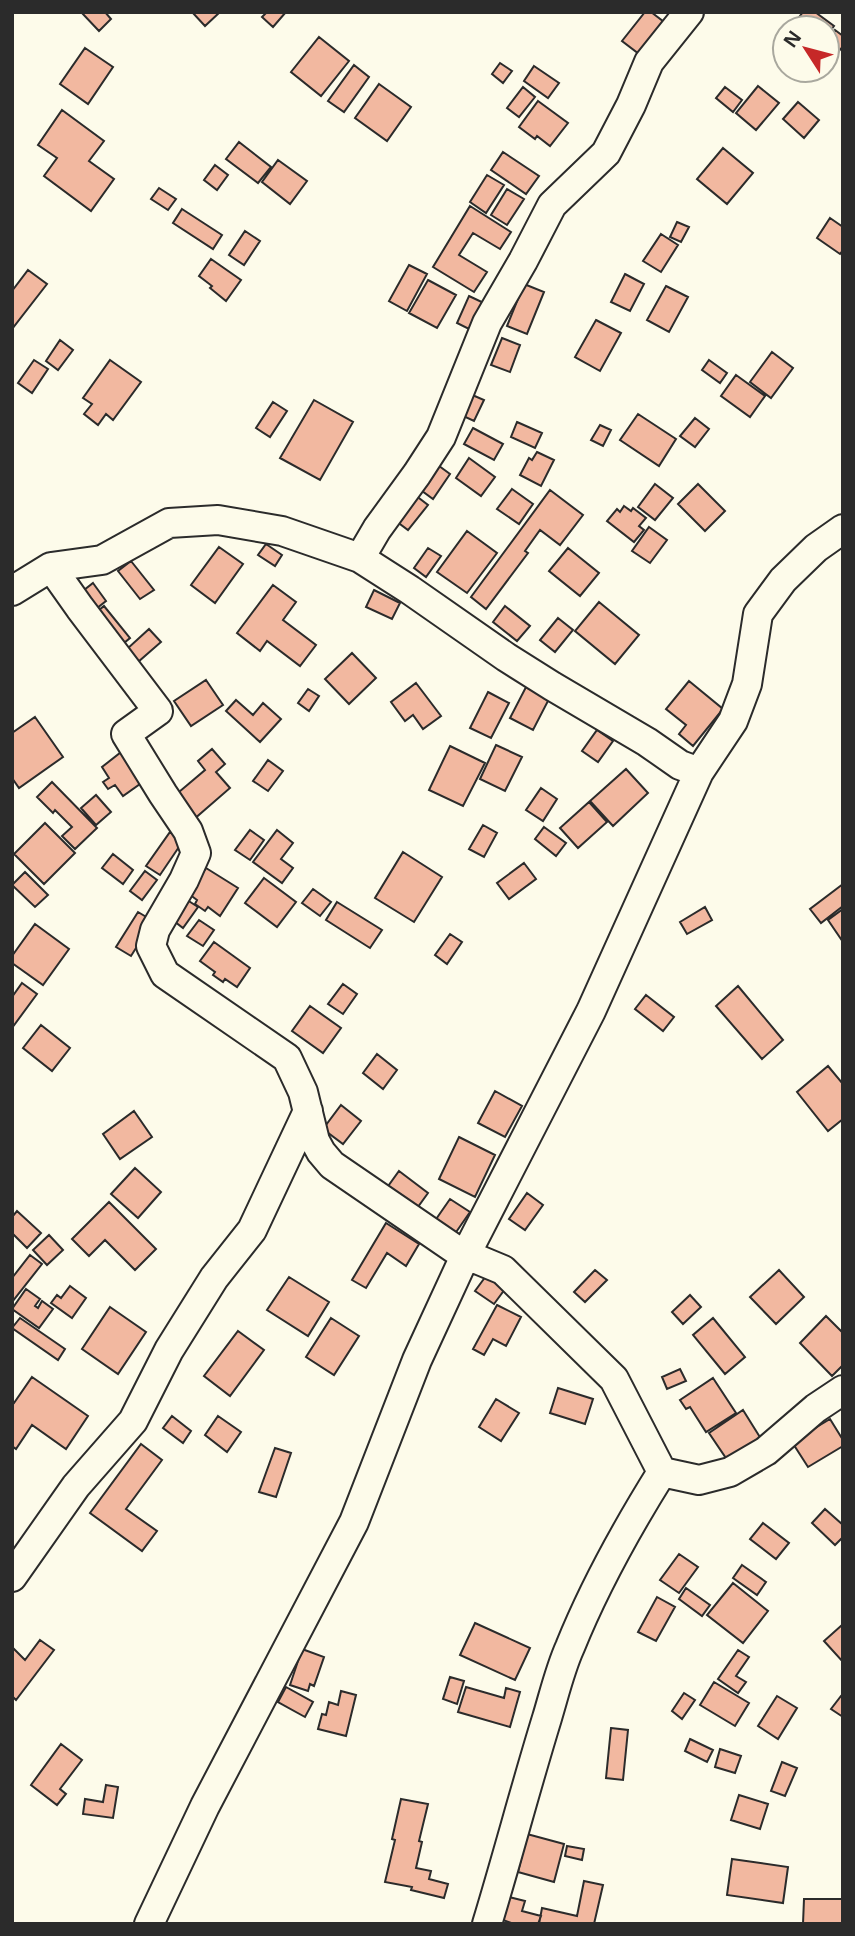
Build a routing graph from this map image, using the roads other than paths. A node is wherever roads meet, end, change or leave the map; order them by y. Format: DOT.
graph roads {
  1 [pos="689,12"];
  2 [pos="843,529"];
  3 [pos="360,558"];
  4 [pos="51,567"];
  5 [pos="12,591"];
  6 [pos="699,772"];
  7 [pos="308,1111"];
  8 [pos="291,1148"];
  9 [pos="321,1152"];
  10 [pos="465,1256"];
  11 [pos="843,1390"];
  12 [pos="662,1472"];
  13 [pos="12,1577"];
  14 [pos="149,1924"];
  15 [pos="487,1924"];
  1 -- 3 [label="street"];
  2 -- 6 [label="street"];
  3 -- 4 [label="street"];
  3 -- 6 [label="street"];
  4 -- 5 [label="street"];
  4 -- 7 [label="street"];
  6 -- 10 [label="street"];
  7 -- 8 [label="street"];
  7 -- 9 [label="street"];
  8 -- 9 [label="street"];
  8 -- 13 [label="street"];
  9 -- 10 [label="street"];
  10 -- 12 [label="street"];
  10 -- 14 [label="street"];
  11 -- 12 [label="street"];
  12 -- 15 [label="street"];
}
